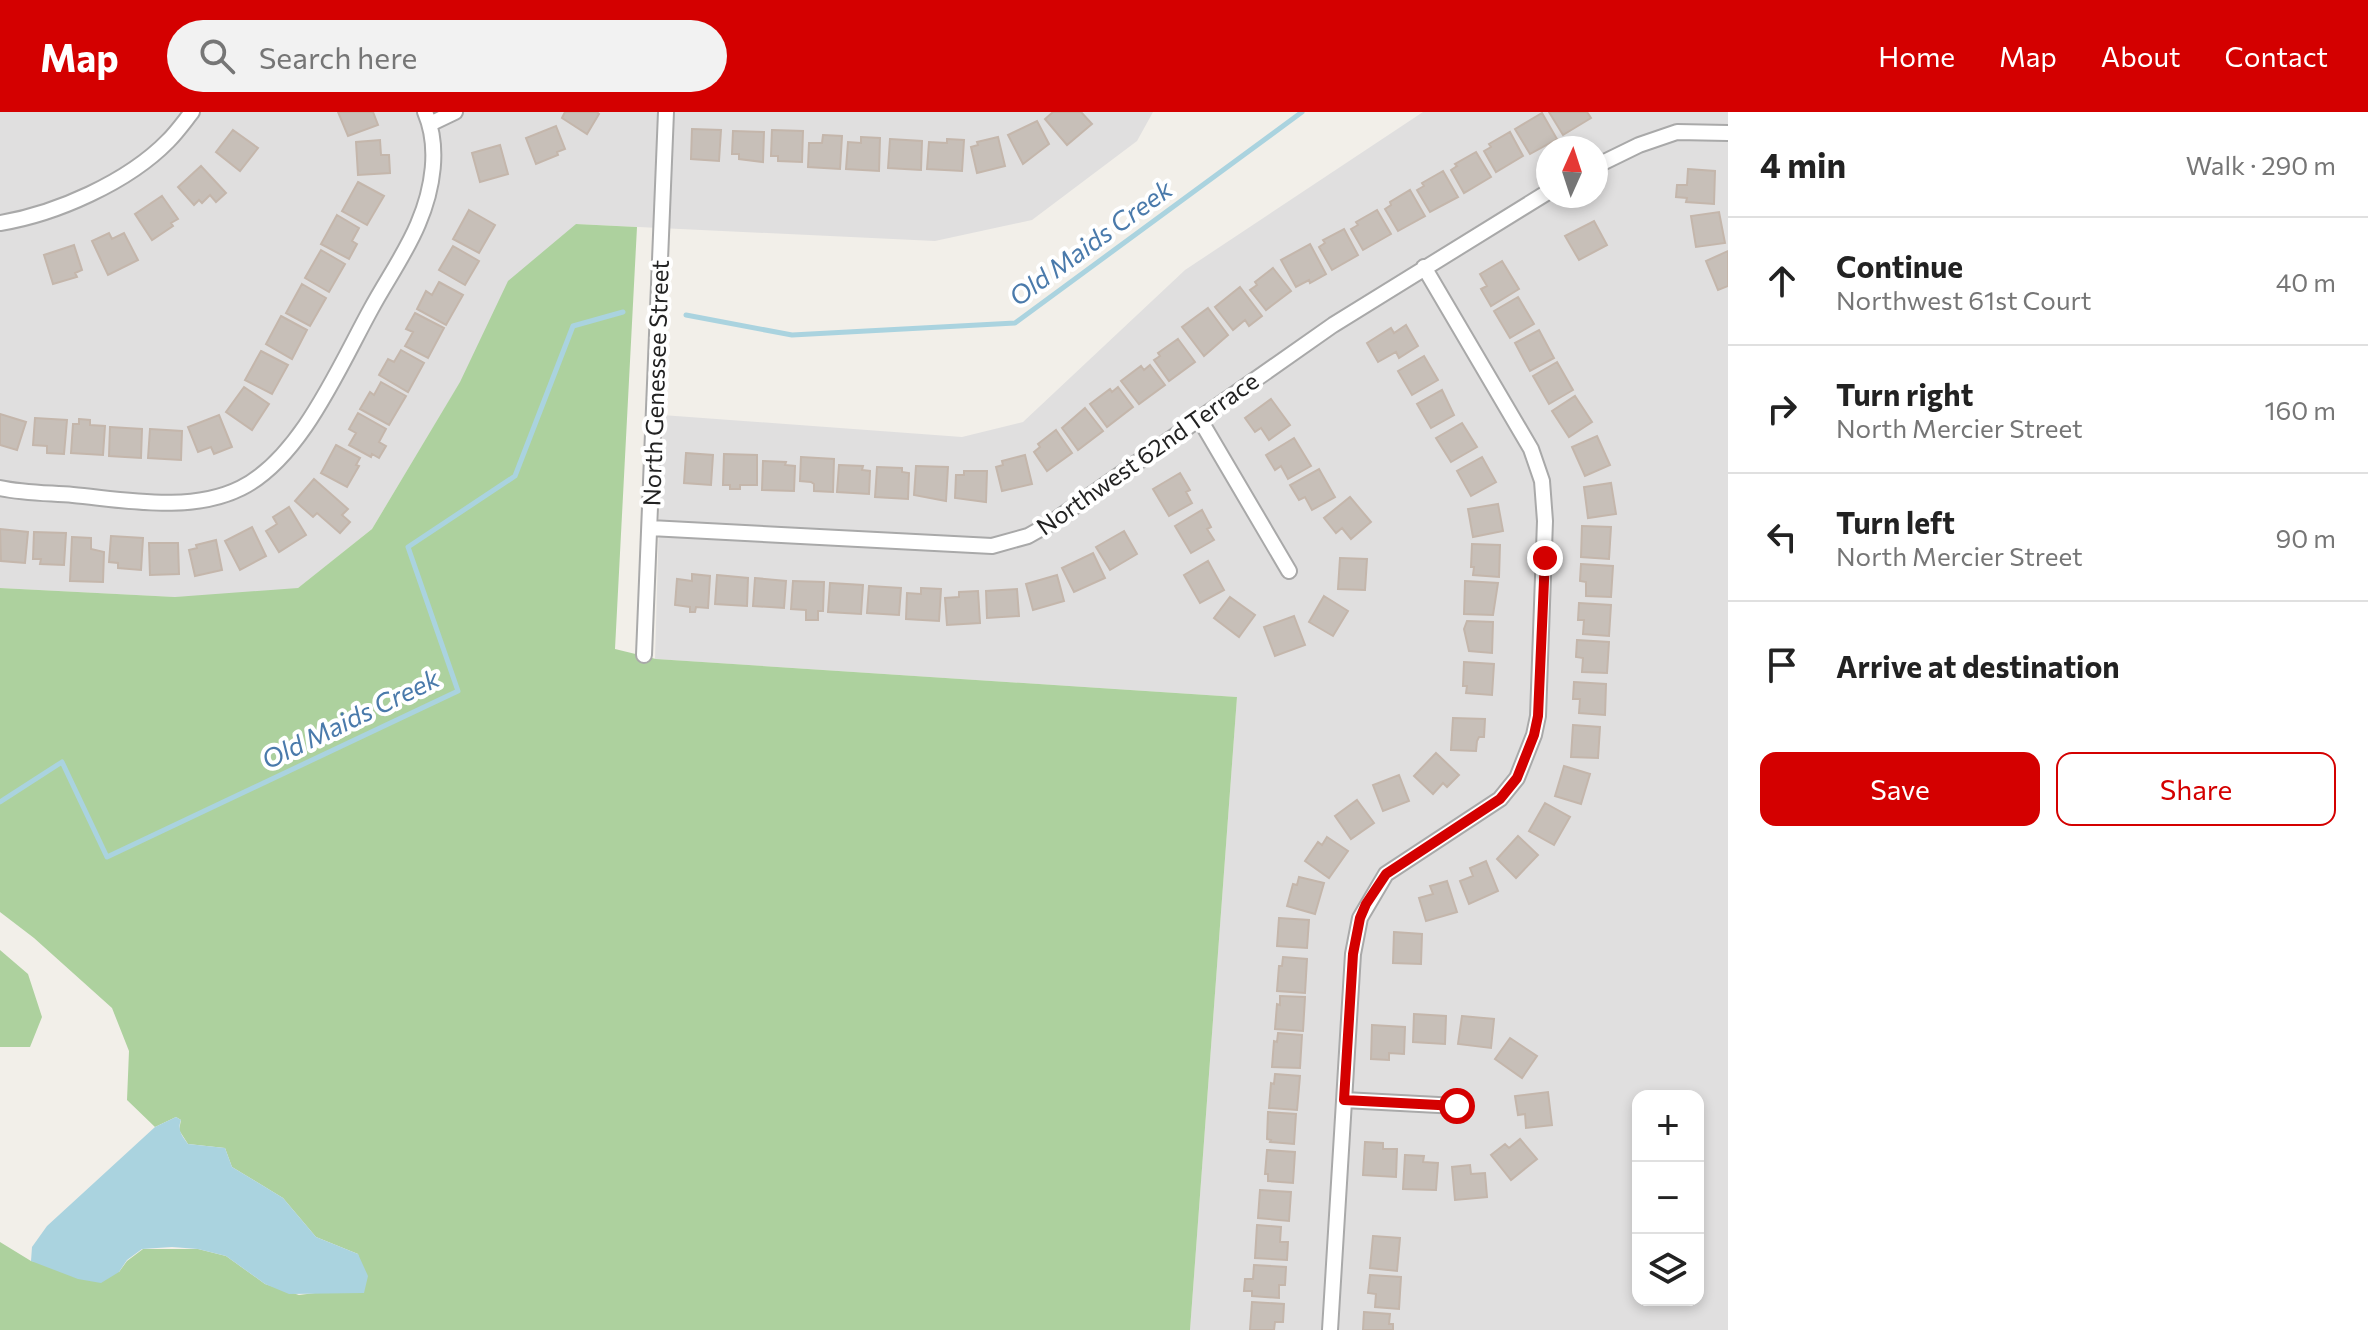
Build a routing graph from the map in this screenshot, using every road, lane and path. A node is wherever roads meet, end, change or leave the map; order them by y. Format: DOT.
graph roads {
  1 [pos="192,112"];
  2 [pos="455,112"];
  3 [pos="666,112"];
  4 [pos="428,118"];
  5 [pos="1728,133"];
  6 [pos="1608,160"];
  7 [pos="1536,199"];
  8 [pos="0,223"];
  9 [pos="1424,267"];
  10 [pos="1199,418"];
  11 [pos="0,488"];
  12 [pos="650,528"];
  13 [pos="1289,571"];
  14 [pos="644,655"];
  15 [pos="1344,1100"];
  16 [pos="1457,1106"];
  17 [pos="1330,1330"];
  1 -- 8 [label="street"];
  2 -- 4 [label="street"];
  3 -- 12 [label="street, North Genessee Street"];
  4 -- 11 [label="street"];
  5 -- 6 [label="street"];
  7 -- 9 [label="street, Northwest 62nd Terrace"];
  9 -- 10 [label="street, Northwest 62nd Terrace"];
  9 -- 15 [label="street"];
  10 -- 12 [label="street, Northwest 62nd Terrace"];
  10 -- 13 [label="street"];
  12 -- 14 [label="street, North Genessee Street"];
  15 -- 16 [label="street"];
  15 -- 17 [label="street"];
}
